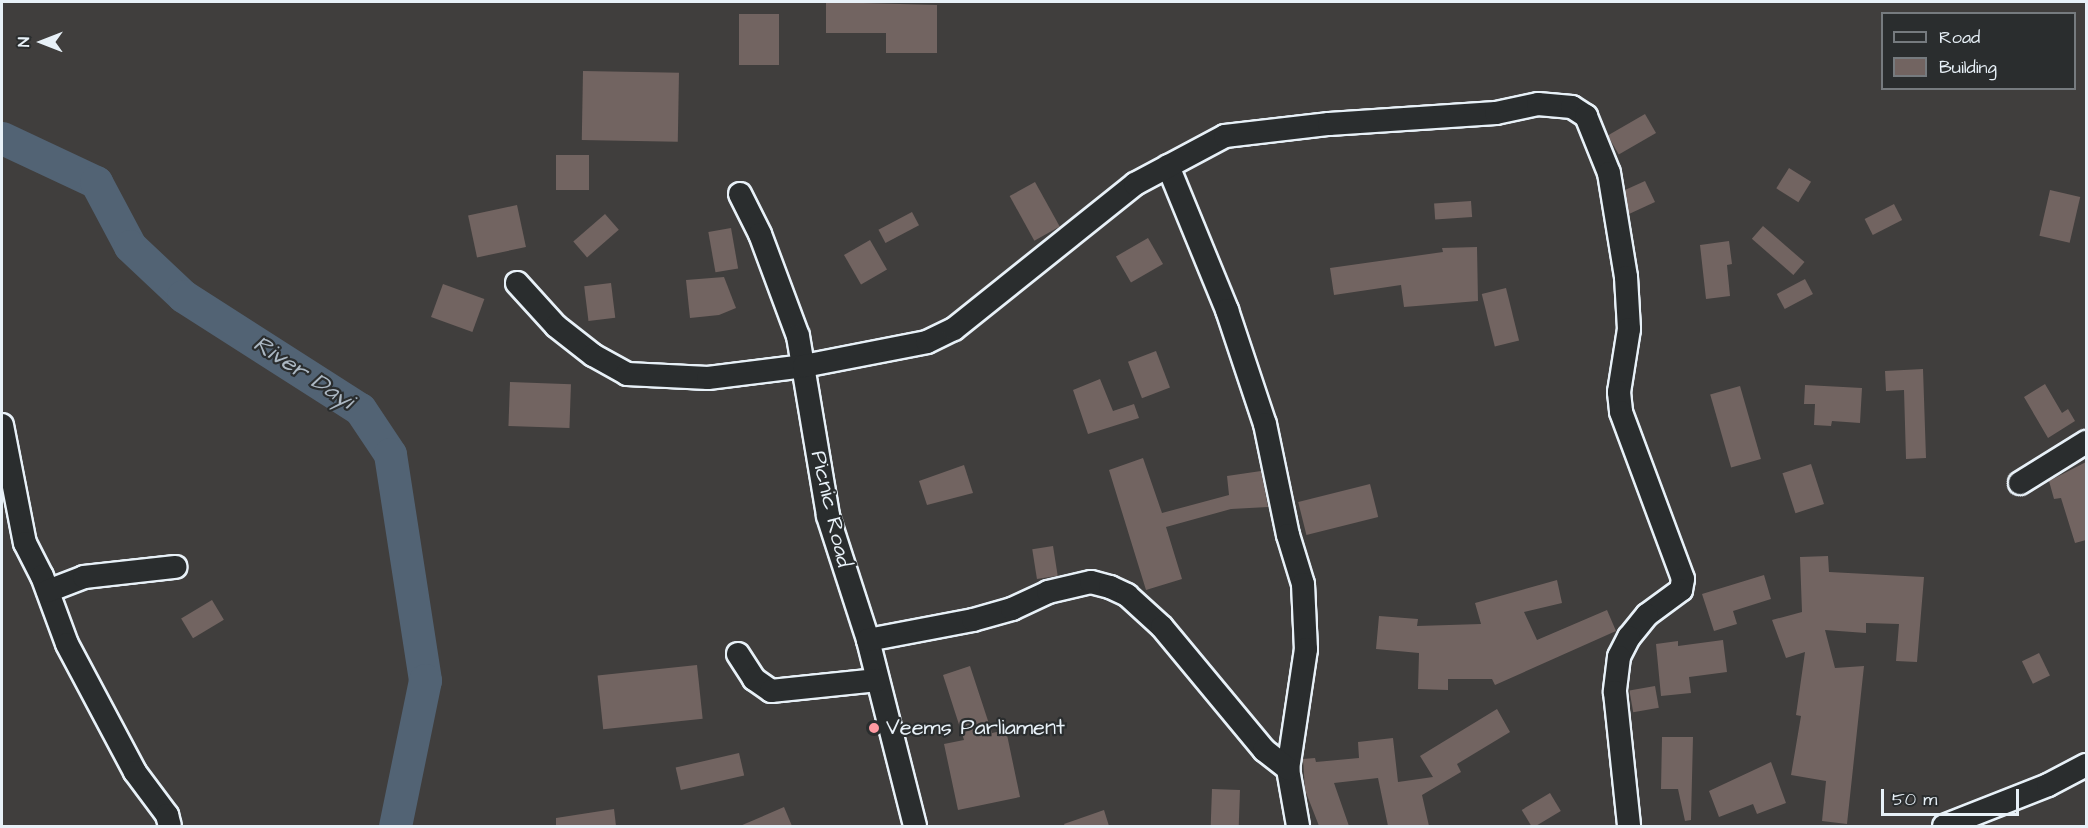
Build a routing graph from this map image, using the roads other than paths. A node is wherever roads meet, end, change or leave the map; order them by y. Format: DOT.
graph roads {
  1 [pos="1168,166"];
  2 [pos="740,194"];
  3 [pos="517,283"];
  4 [pos="804,366"];
  5 [pos="2,425"];
  6 [pos="2086,442"];
  7 [pos="2020,483"];
  8 [pos="176,567"];
  9 [pos="48,591"];
  10 [pos="868,640"];
  11 [pos="738,654"];
  12 [pos="877,680"];
  13 [pos="2086,765"];
  14 [pos="1288,769"];
  15 [pos="170,826"];
  16 [pos="915,826"];
  17 [pos="1298,826"];
  18 [pos="1629,826"];
  19 [pos="1944,826"];
  1 -- 4 [label="street"];
  1 -- 14 [label="street"];
  1 -- 18 [label="street"];
  2 -- 4 [label="street, Picnic Road"];
  3 -- 4 [label="street"];
  4 -- 10 [label="street, Picnic Road"];
  5 -- 9 [label="street"];
  6 -- 7 [label="street"];
  8 -- 9 [label="street"];
  9 -- 15 [label="street"];
  10 -- 12 [label="street, Picnic Road"];
  10 -- 14 [label="street"];
  11 -- 12 [label="street"];
  12 -- 16 [label="street, Picnic Road"];
  13 -- 19 [label="street"];
  14 -- 17 [label="street"];
}
